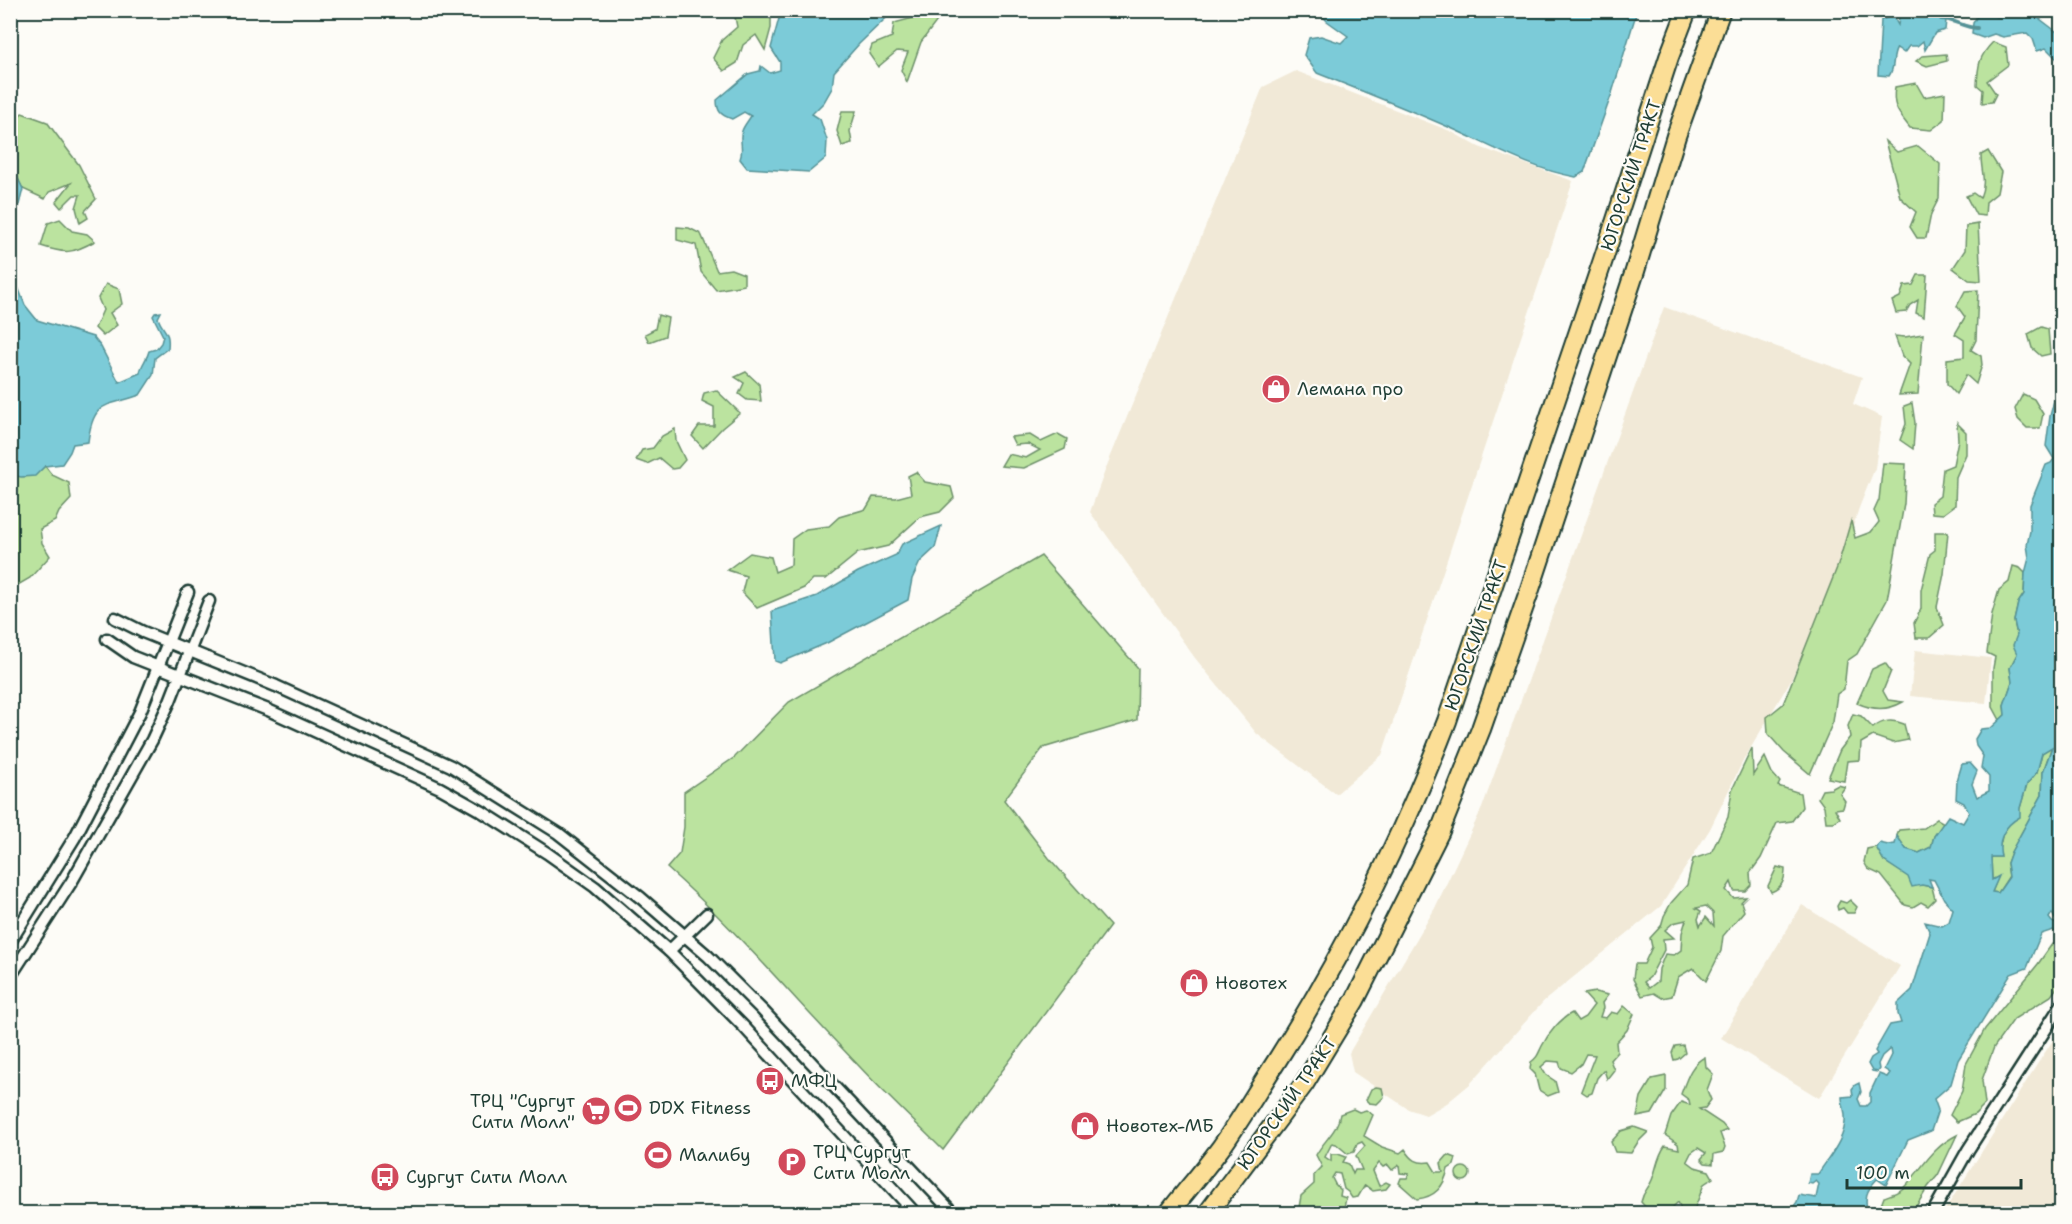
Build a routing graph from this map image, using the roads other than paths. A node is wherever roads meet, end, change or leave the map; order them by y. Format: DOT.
graph roads {
  1 [pos="1687,10"];
  2 [pos="1721,10"];
  3 [pos="1616,218"];
  4 [pos="1648,226"];
  5 [pos="188,592"];
  6 [pos="209,601"];
  7 [pos="115,618"];
  8 [pos="107,639"];
  9 [pos="168,642"];
  10 [pos="190,651"];
  11 [pos="159,666"];
  12 [pos="180,675"];
  13 [pos="707,914"];
  14 [pos="686,935"];
  15 [pos="10,942"];
  16 [pos="669,951"];
  17 [pos="10,977"];
  18 [pos="2061,1004"];
  19 [pos="916,1214"];
  20 [pos="954,1214"];
  21 [pos="1168,1214"];
  22 [pos="1207,1214"];
  23 [pos="1932,1214"];
  1 -- 3 [label="main road, ЮГОРСКИЙ ТРАКТ"];
  2 -- 4 [label="main road, ЮГОРСКИЙ ТРАКТ"];
  3 -- 4 [label="main road"];
  3 -- 21 [label="main road, ЮГОРСКИЙ ТРАКТ"];
  4 -- 22 [label="main road, ЮГОРСКИЙ ТРАКТ"];
  5 -- 9 [label="street"];
  6 -- 10 [label="street"];
  7 -- 9 [label="street"];
  8 -- 11 [label="street"];
  9 -- 10 [label="street"];
  9 -- 11 [label="street"];
  10 -- 12 [label="street"];
  10 -- 14 [label="street"];
  11 -- 12 [label="street"];
  11 -- 15 [label="street"];
  12 -- 16 [label="street"];
  12 -- 17 [label="street"];
  13 -- 14 [label="street"];
  14 -- 16 [label="street"];
  14 -- 20 [label="street"];
  16 -- 19 [label="street"];
  18 -- 23 [label="street"];
}
